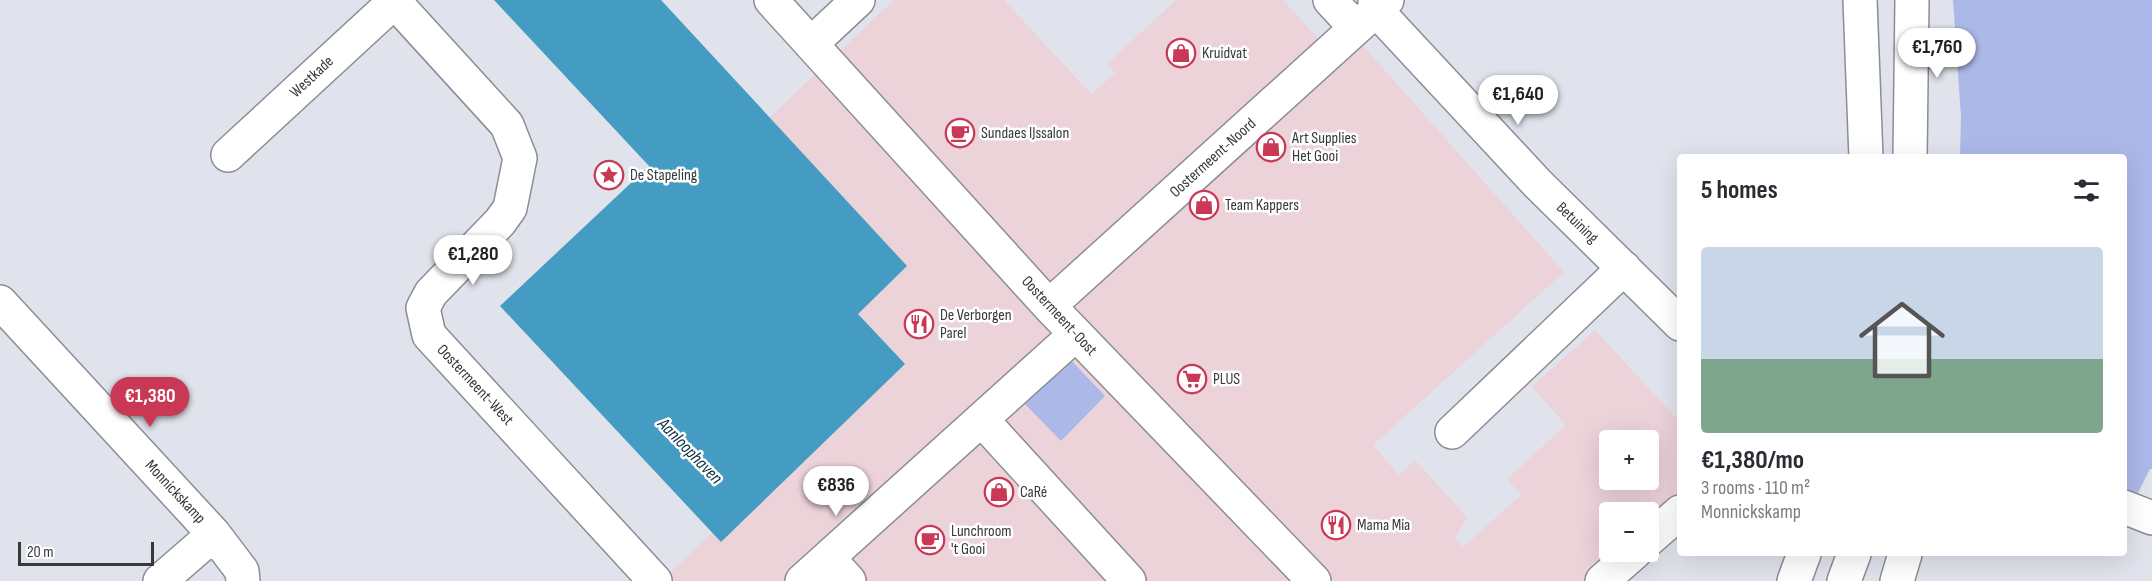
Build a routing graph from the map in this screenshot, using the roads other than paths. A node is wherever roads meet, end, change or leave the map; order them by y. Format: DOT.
graph roads {
  1 [pos="771,0"];
  2 [pos="858,0"];
  3 [pos="1330,0"];
  4 [pos="1860,0"];
  5 [pos="1912,0"];
  6 [pos="394,1"];
  7 [pos="1373,9"];
  8 [pos="812,44"];
  9 [pos="1866,154"];
  10 [pos="1910,154"];
  11 [pos="228,155"];
  12 [pos="1624,268"];
  13 [pos="0,302"];
  14 [pos="1049,306"];
  15 [pos="1677,321"];
  16 [pos="1076,334"];
  17 [pos="982,420"];
  18 [pos="1452,432"];
  19 [pos="2127,508"];
  20 [pos="1677,515"];
  21 [pos="2152,518"];
  22 [pos="1659,530"];
  23 [pos="214,534"];
  24 [pos="1803,556"];
  25 [pos="1853,556"];
  26 [pos="1904,556"];
  27 [pos="1624,562"];
  28 [pos="838,569"];
  29 [pos="160,581"];
  30 [pos="243,581"];
  31 [pos="655,581"];
  32 [pos="802,581"];
  33 [pos="1129,581"];
  34 [pos="1314,581"];
  35 [pos="1602,581"];
  36 [pos="1794,581"];
  37 [pos="1844,581"];
  38 [pos="1897,581"];
  1 -- 8 [label="street, Oostermeent-Oost"];
  2 -- 8 [label="street"];
  3 -- 7 [label="street, Betuining"];
  4 -- 9 [label="street"];
  5 -- 10 [label="street"];
  6 -- 11 [label="street, Westkade"];
  6 -- 31 [label="street, Oostermeent-West"];
  7 -- 12 [label="street, Betuining"];
  7 -- 14 [label="street, Oostermeent-Noord"];
  8 -- 14 [label="street, Oostermeent-Oost"];
  12 -- 15 [label="street, Betuining"];
  12 -- 18 [label="street"];
  13 -- 23 [label="street, Monnickskamp"];
  14 -- 16 [label="street, Oostermeent-Oost"];
  16 -- 17 [label="street"];
  16 -- 34 [label="street, Oostermeent-Oost"];
  17 -- 28 [label="street"];
  17 -- 33 [label="street"];
  19 -- 21 [label="street"];
  20 -- 22 [label="street"];
  23 -- 29 [label="street"];
  23 -- 30 [label="street, Monnickskamp"];
  24 -- 36 [label="street"];
  25 -- 37 [label="street"];
  26 -- 38 [label="street"];
  27 -- 35 [label="street"];
  28 -- 32 [label="street"];
}
